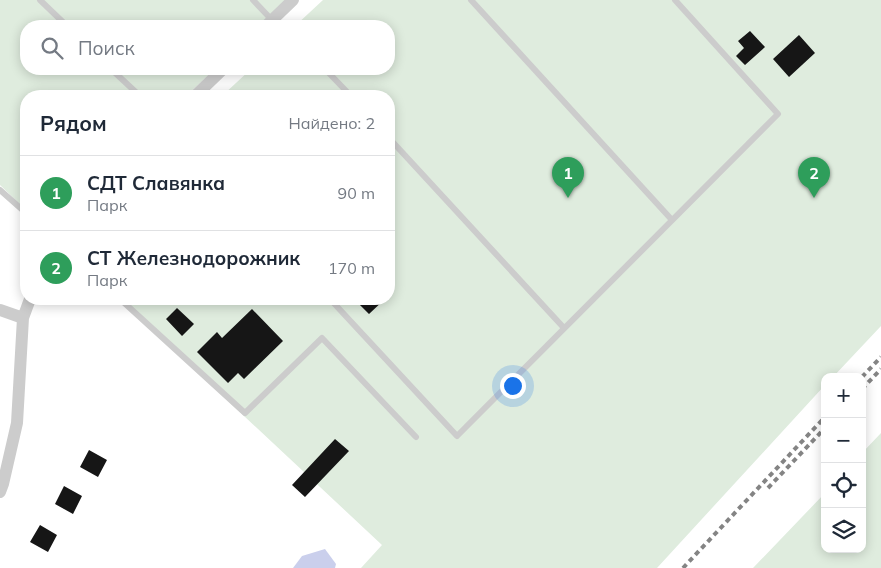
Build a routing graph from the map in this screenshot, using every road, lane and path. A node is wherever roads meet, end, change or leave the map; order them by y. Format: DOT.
graph roads {
  1 [pos="40,0"];
  2 [pos="253,0"];
  3 [pos="294,0"];
  4 [pos="471,0"];
  5 [pos="675,0"];
  6 [pos="61,20"];
  7 [pos="270,20"];
  8 [pos="276,20"];
  9 [pos="117,75"];
  10 [pos="217,75"];
  11 [pos="331,75"];
  12 [pos="134,90"];
  13 [pos="202,90"];
  14 [pos="345,90"];
  15 [pos="395,145"];
  16 [pos="0,190"];
  17 [pos="20,208"];
  18 [pos="672,220"];
  19 [pos="28,305"];
  20 [pos="127,305"];
  21 [pos="336,305"];
  22 [pos="0,311"];
  23 [pos="23,318"];
  24 [pos="564,328"];
  25 [pos="416,437"];
  26 [pos="0,492"];
  1 -- 6 [label="lane"];
  2 -- 7 [label="lane"];
  3 -- 8 [label="street"];
  4 -- 18 [label="lane"];
  5 -- 18 [label="lane"];
  9 -- 12 [label="lane"];
  10 -- 13 [label="street"];
  11 -- 14 [label="lane"];
  15 -- 24 [label="lane"];
  16 -- 17 [label="lane"];
  18 -- 24 [label="lane"];
  19 -- 23 [label="street"];
  20 -- 25 [label="lane"];
  21 -- 24 [label="lane"];
  22 -- 23 [label="street"];
  23 -- 26 [label="street"];
}
